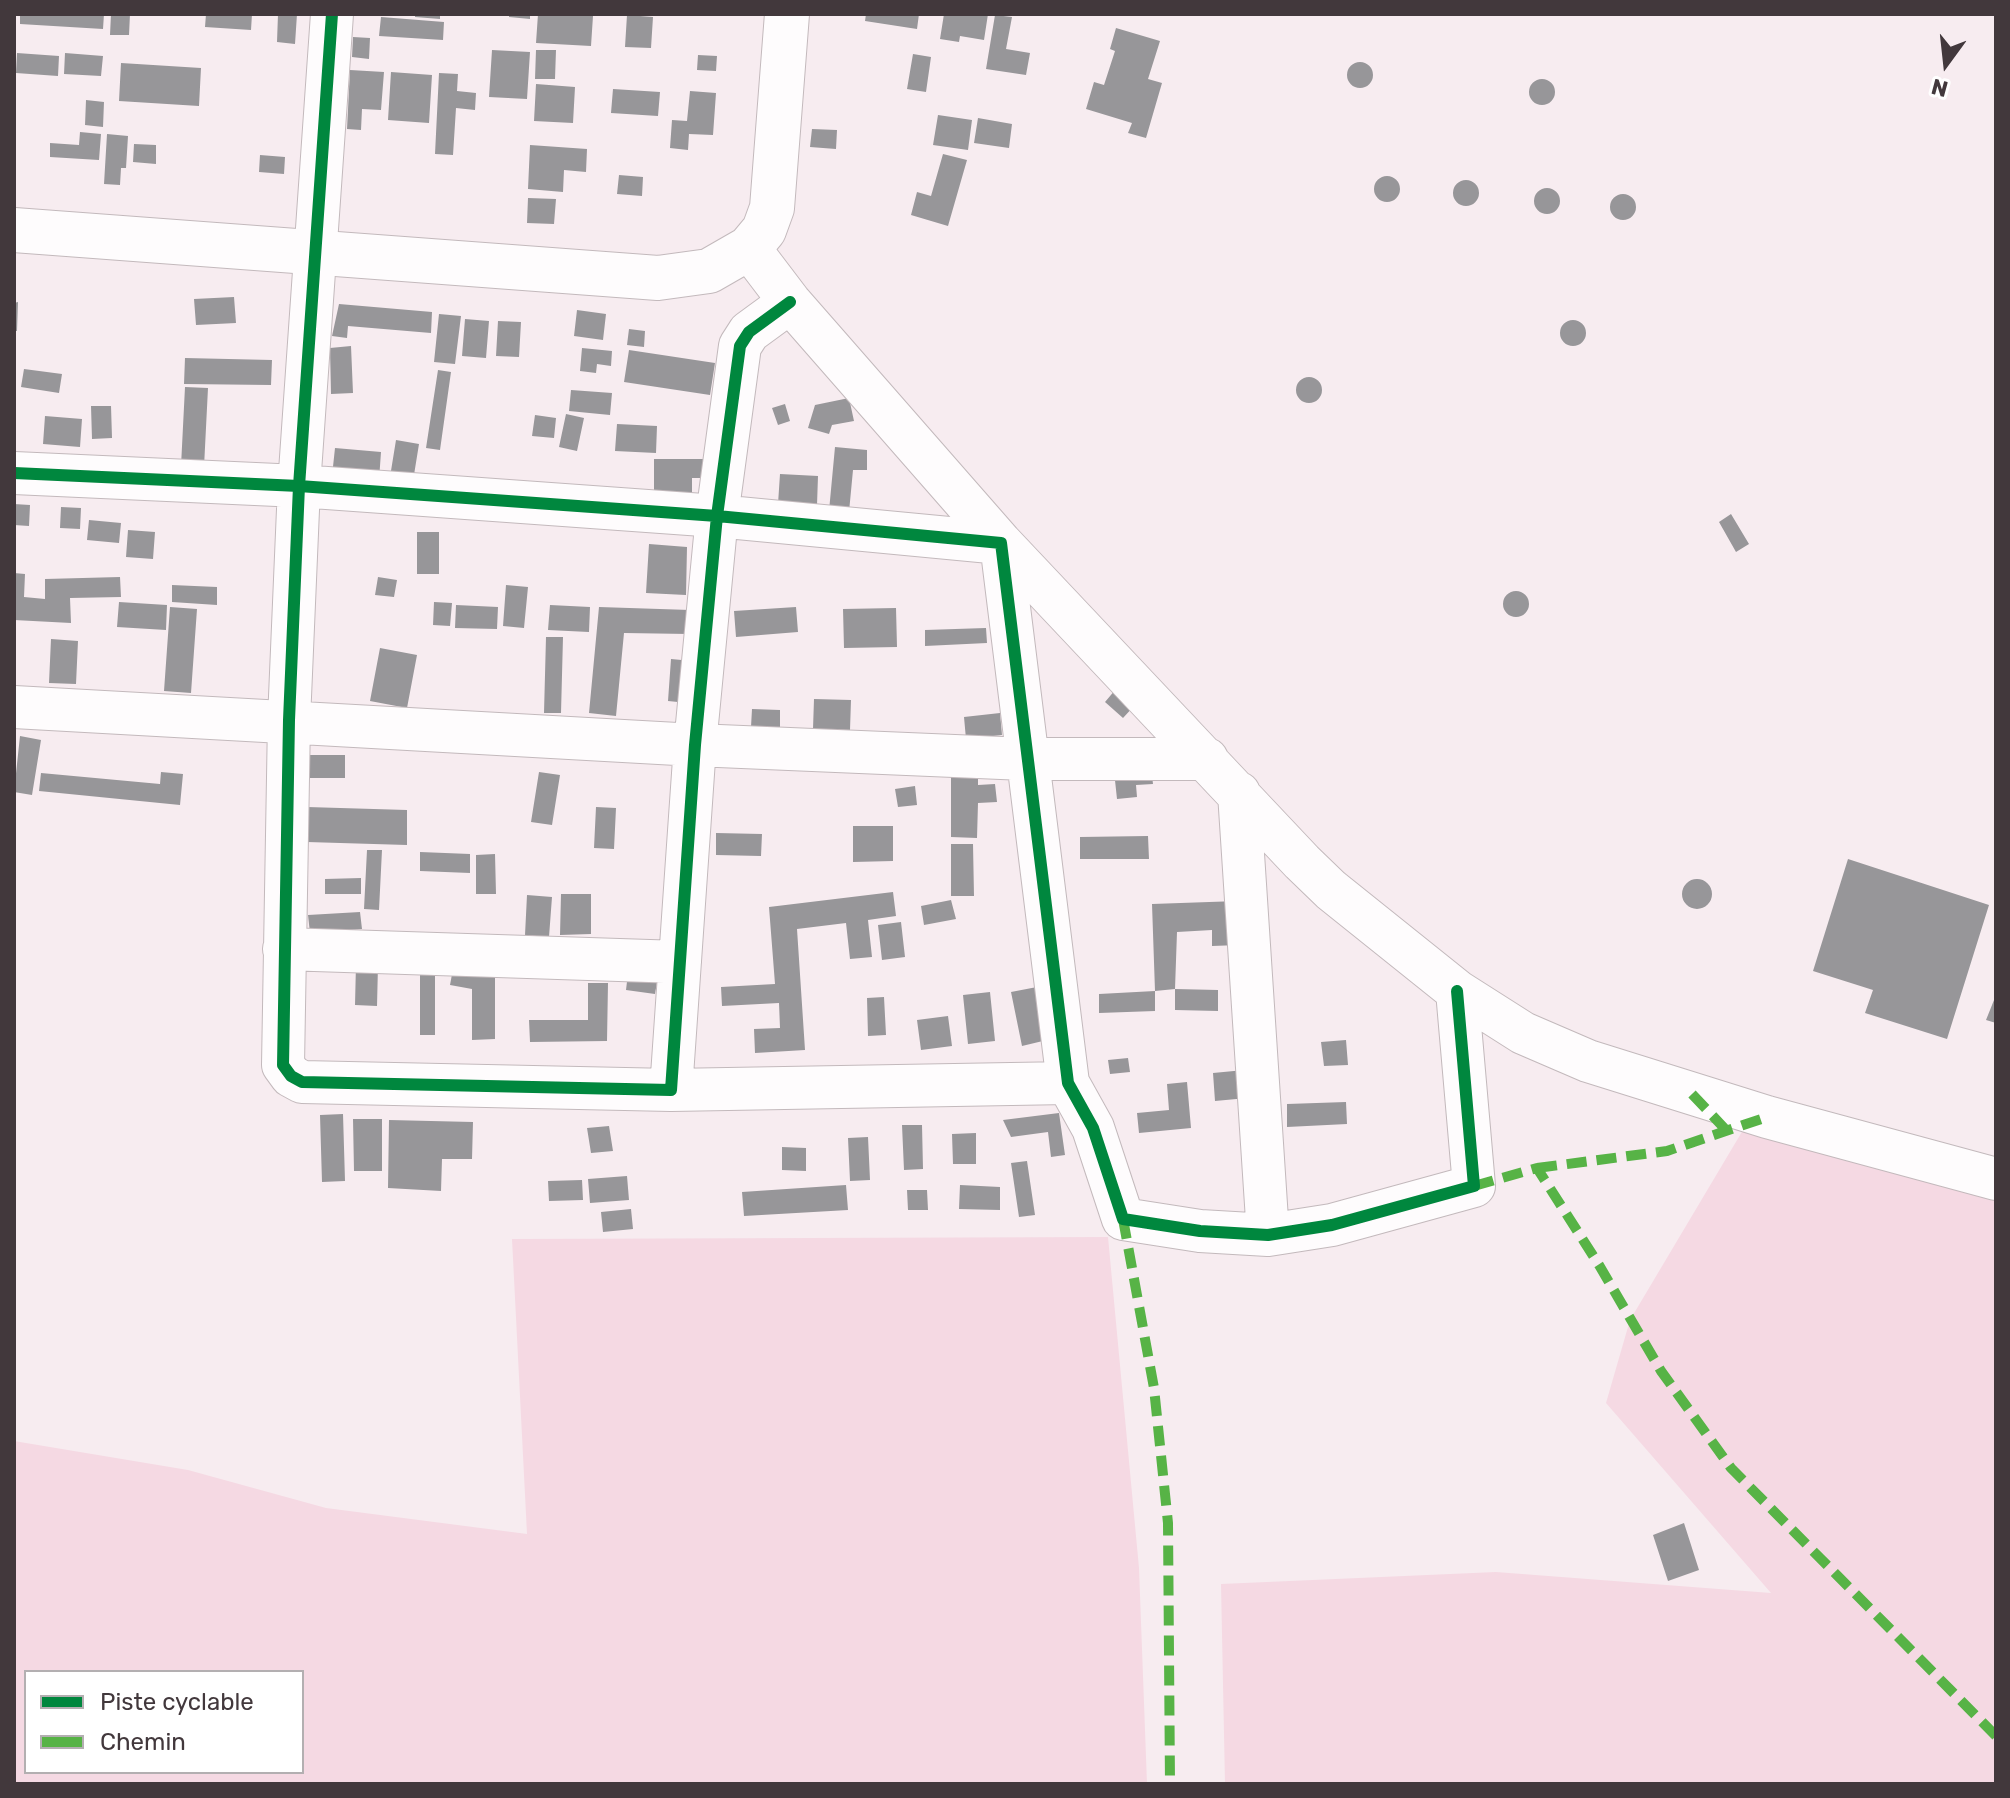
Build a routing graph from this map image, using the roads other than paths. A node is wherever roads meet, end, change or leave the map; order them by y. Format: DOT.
graph roads {
  1 [pos="332,14"];
  2 [pos="787,14"];
  3 [pos="14,230"];
  4 [pos="749,248"];
  5 [pos="317,252"];
  6 [pos="790,302"];
  7 [pos="14,473"];
  8 [pos="299,486"];
  9 [pos="717,516"];
  10 [pos="1001,543"];
  11 [pos="14,707"];
  12 [pos="289,720"];
  13 [pos="695,745"];
  14 [pos="1025,759"];
  15 [pos="1207,759"];
  16 [pos="1239,793"];
  17 [pos="284,949"];
  18 [pos="680,962"];
  19 [pos="1457,991"];
  20 [pos="1068,1083"];
  21 [pos="671,1090"];
  22 [pos="1996,1179"];
  23 [pos="1268,1235"];
  1 -- 5 [label="street"];
  2 -- 4 [label="street"];
  3 -- 5 [label="street"];
  4 -- 5 [label="street"];
  4 -- 6 [label="street"];
  5 -- 8 [label="street"];
  6 -- 9 [label="street"];
  6 -- 10 [label="street"];
  7 -- 8 [label="street"];
  8 -- 9 [label="street"];
  8 -- 12 [label="street"];
  9 -- 10 [label="street"];
  9 -- 13 [label="street"];
  10 -- 14 [label="street"];
  10 -- 15 [label="street"];
  11 -- 12 [label="street"];
  12 -- 13 [label="street"];
  12 -- 17 [label="street"];
  13 -- 14 [label="street"];
  13 -- 18 [label="street"];
  14 -- 15 [label="street"];
  14 -- 20 [label="street"];
  15 -- 16 [label="street"];
  16 -- 19 [label="street"];
  16 -- 23 [label="street"];
  17 -- 18 [label="street"];
  17 -- 21 [label="street"];
  18 -- 21 [label="street"];
  19 -- 22 [label="street"];
  19 -- 23 [label="street"];
  20 -- 21 [label="street"];
  20 -- 23 [label="street"];
}
